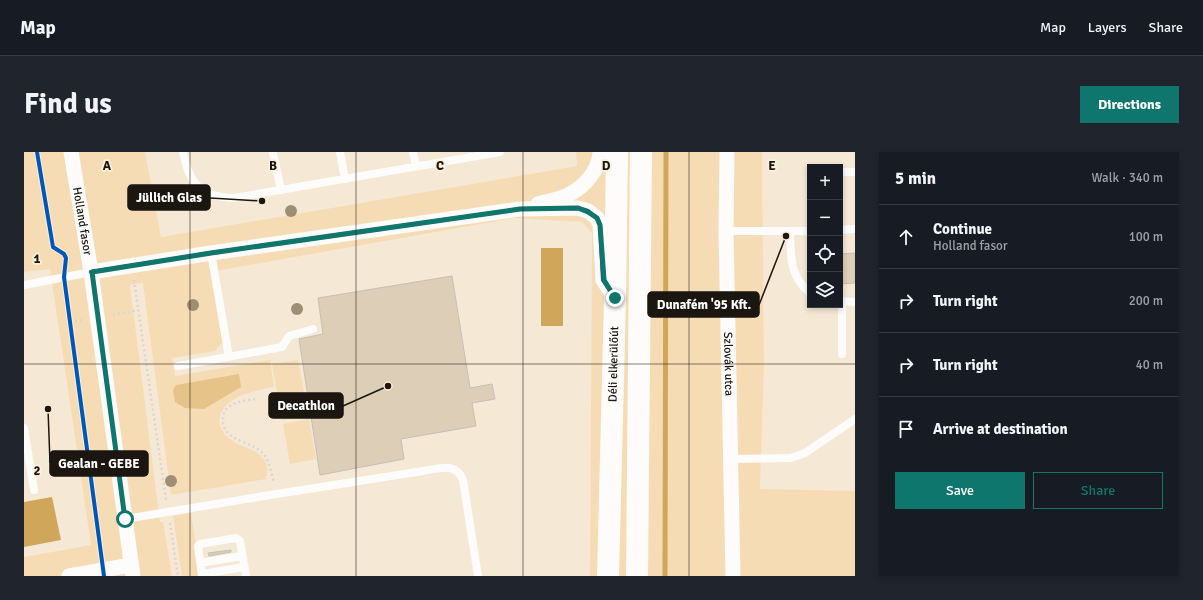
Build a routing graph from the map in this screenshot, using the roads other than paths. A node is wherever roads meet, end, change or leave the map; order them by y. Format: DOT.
graph roads {
  1 [pos="71,152"];
  2 [pos="183,152"];
  3 [pos="340,152"];
  4 [pos="413,152"];
  5 [pos="500,152"];
  6 [pos="600,152"];
  7 [pos="617,152"];
  8 [pos="641,152"];
  9 [pos="727,152"];
  10 [pos="273,153"];
  11 [pos="484,153"];
  12 [pos="416,166"];
  13 [pos="843,172"];
  14 [pos="855,172"];
  15 [pos="345,179"];
  16 [pos="281,190"];
  17 [pos="520,209"];
  18 [pos="843,230"];
  19 [pos="855,230"];
  20 [pos="726,231"];
  21 [pos="790,231"];
  22 [pos="807,231"];
  23 [pos="211,253"];
  24 [pos="92,272"];
  25 [pos="24,285"];
  26 [pos="807,291"];
  27 [pos="615,298"];
  28 [pos="843,301"];
  29 [pos="855,302"];
  30 [pos="841,308"];
  31 [pos="313,329"];
  32 [pos="842,354"];
  33 [pos="229,357"];
  34 [pos="178,366"];
  35 [pos="855,419"];
  36 [pos="24,428"];
  37 [pos="730,459"];
  38 [pos="34,490"];
  39 [pos="125,519"];
  40 [pos="242,556"];
  41 [pos="200,563"];
  42 [pos="244,567"];
  43 [pos="132,571"];
  44 [pos="202,575"];
  45 [pos="69,576"];
  46 [pos="246,576"];
  47 [pos="478,576"];
  48 [pos="608,576"];
  49 [pos="637,576"];
  50 [pos="733,576"];
  1 -- 24 [label="street, Holland fasor"];
  2 -- 16 [label="lane"];
  3 -- 15 [label="lane"];
  4 -- 12 [label="lane"];
  5 -- 11 [label="lane"];
  6 -- 17 [label="street"];
  7 -- 27 [label="main road, Déli elkerülőút"];
  8 -- 49 [label="main road, Déli elkerülőút"];
  9 -- 20 [label="street, Szlovák utca"];
  10 -- 16 [label="lane"];
  11 -- 12 [label="lane"];
  12 -- 15 [label="lane"];
  13 -- 14 [label="lane"];
  15 -- 16 [label="lane"];
  17 -- 23 [label="street"];
  17 -- 27 [label="street"];
  18 -- 19 [label="lane"];
  20 -- 21 [label="lane"];
  20 -- 37 [label="street, Szlovák utca"];
  21 -- 22 [label="lane"];
  21 -- 26 [label="lane"];
  23 -- 24 [label="street"];
  23 -- 33 [label="lane"];
  24 -- 25 [label="lane"];
  24 -- 39 [label="street, Holland fasor"];
  27 -- 48 [label="main road, Déli elkerülőút"];
  28 -- 29 [label="lane"];
  30 -- 32 [label="lane"];
  31 -- 33 [label="lane"];
  33 -- 34 [label="lane"];
  35 -- 37 [label="lane"];
  36 -- 38 [label="lane"];
  37 -- 50 [label="street, Szlovák utca"];
  39 -- 43 [label="street, Holland fasor"];
  39 -- 47 [label="lane"];
  40 -- 41 [label="lane"];
  40 -- 41 [label="lane"];
  40 -- 42 [label="lane"];
  41 -- 44 [label="lane"];
  42 -- 44 [label="lane"];
  42 -- 46 [label="lane"];
  43 -- 45 [label="street"];
}
